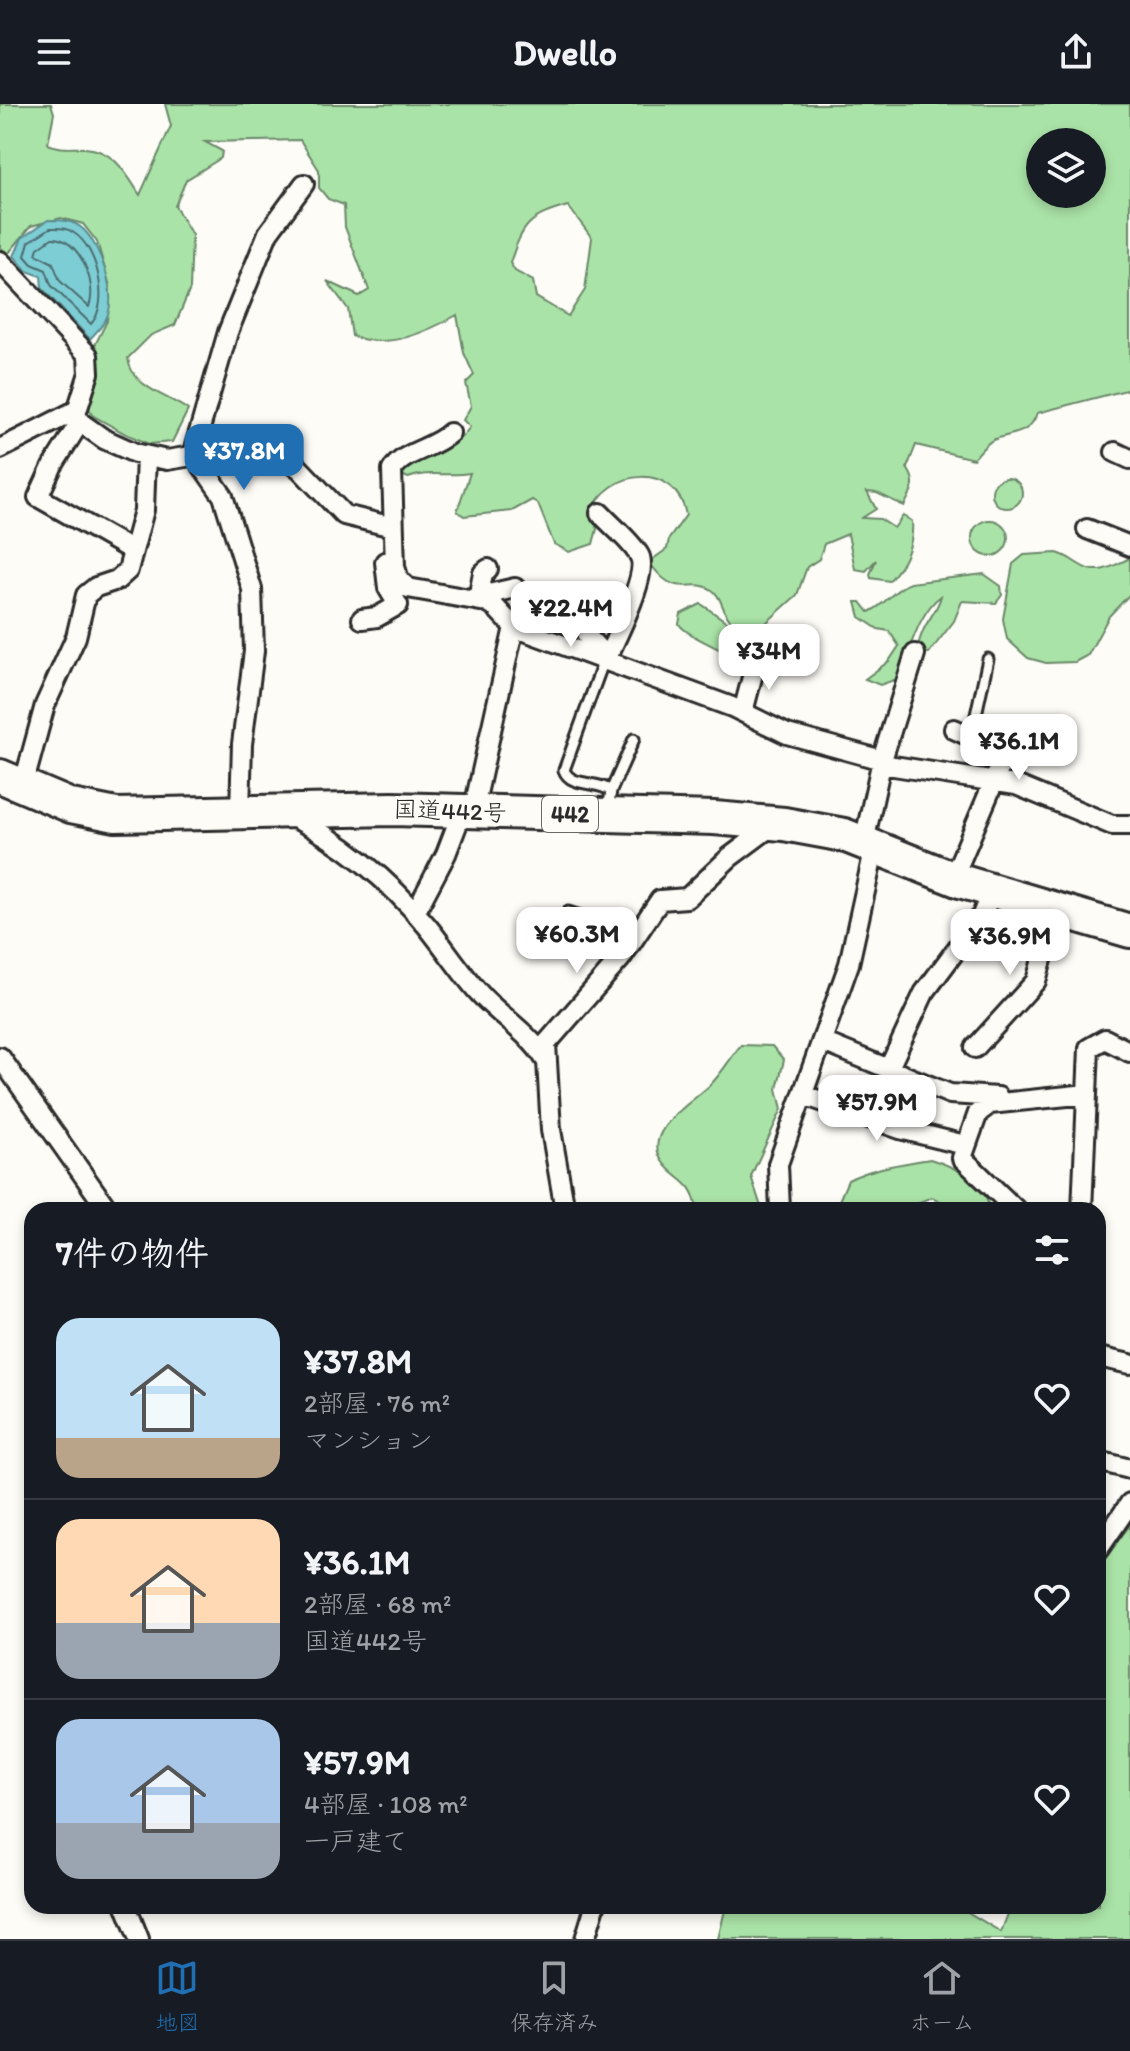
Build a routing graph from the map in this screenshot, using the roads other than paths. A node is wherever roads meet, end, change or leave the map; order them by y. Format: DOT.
graph roads {
  1 [pos="304,184"];
  2 [pos="0,261"];
  3 [pos="78,416"];
  4 [pos="450,433"];
  5 [pos="0,449"];
  6 [pos="146,456"];
  7 [pos="197,457"];
  8 [pos="600,513"];
  9 [pos="393,527"];
  10 [pos="1087,529"];
  11 [pos="1130,546"];
  12 [pos="133,551"];
  13 [pos="394,551"];
  14 [pos="488,569"];
  15 [pos="515,588"];
  16 [pos="479,598"];
  17 [pos="362,619"];
  18 [pos="589,625"];
  19 [pos="514,627"];
  20 [pos="915,654"];
  21 [pos="988,659"];
  22 [pos="608,660"];
  23 [pos="756,662"];
  24 [pos="743,712"];
  25 [pos="954,729"];
  26 [pos="634,739"];
  27 [pos="987,742"];
  28 [pos="1045,751"];
  29 [pos="881,762"];
  30 [pos="998,776"];
  31 [pos="12,781"];
  32 [pos="609,803"];
  33 [pos="276,809"];
  34 [pos="240,811"];
  35 [pos="468,812"];
  36 [pos="775,823"];
  37 [pos="1130,825"];
  38 [pos="870,844"];
  39 [pos="953,878"];
  40 [pos="992,891"];
  41 [pos="1056,910"];
  42 [pos="568,912"];
  43 [pos="415,913"];
  44 [pos="1130,931"];
  45 [pos="633,940"];
  46 [pos="823,1042"];
  47 [pos="975,1048"];
  48 [pos="1130,1052"];
  49 [pos="0,1057"];
  50 [pos="545,1059"];
  51 [pos="888,1070"];
  52 [pos="1087,1094"];
  53 [pos="804,1095"];
  54 [pos="1012,1102"];
  55 [pos="965,1145"];
  56 [pos="102,1202"];
  57 [pos="564,1202"];
  58 [pos="780,1202"];
  59 [pos="1008,1202"];
  60 [pos="1082,1202"];
  61 [pos="1106,1359"];
  62 [pos="1130,1364"];
  63 [pos="1106,1463"];
  64 [pos="1130,1469"];
  65 [pos="1130,1503"];
  66 [pos="1106,1538"];
  67 [pos="129,1914"];
  68 [pos="593,1914"];
  69 [pos="139,1939"];
  70 [pos="585,1939"];
  1 -- 7 [label="street"];
  2 -- 3 [label="street"];
  3 -- 5 [label="street"];
  3 -- 6 [label="street"];
  3 -- 12 [label="street"];
  4 -- 9 [label="street"];
  6 -- 7 [label="street"];
  6 -- 12 [label="street"];
  7 -- 9 [label="street"];
  7 -- 34 [label="street"];
  8 -- 22 [label="street"];
  9 -- 13 [label="street"];
  10 -- 11 [label="street"];
  12 -- 31 [label="street"];
  13 -- 16 [label="street"];
  13 -- 17 [label="street"];
  14 -- 16 [label="street"];
  15 -- 16 [label="street"];
  16 -- 19 [label="street"];
  18 -- 22 [label="street"];
  19 -- 22 [label="street"];
  19 -- 35 [label="street"];
  20 -- 29 [label="street"];
  21 -- 27 [label="lane"];
  22 -- 24 [label="street"];
  22 -- 32 [label="lane"];
  23 -- 24 [label="street"];
  24 -- 29 [label="street"];
  25 -- 27 [label="street"];
  26 -- 32 [label="lane"];
  27 -- 30 [label="street"];
  28 -- 30 [label="lane"];
  29 -- 30 [label="street"];
  29 -- 38 [label="street"];
  30 -- 37 [label="street"];
  30 -- 39 [label="street"];
  31 -- 34 [label="highway, 国道442号 / 442"];
  32 -- 35 [label="highway, 国道442号 / 442"];
  32 -- 36 [label="highway, 国道442号 / 442"];
  33 -- 34 [label="highway, 国道442号 / 442"];
  33 -- 35 [label="highway, 国道442号 / 442"];
  33 -- 43 [label="street"];
  35 -- 43 [label="street"];
  36 -- 38 [label="highway, 国道442号 / 442"];
  36 -- 45 [label="street"];
  38 -- 39 [label="highway, 国道442号 / 442"];
  38 -- 46 [label="street"];
  39 -- 40 [label="highway, 国道442号 / 442"];
  40 -- 41 [label="highway, 国道442号 / 442"];
  40 -- 51 [label="street"];
  41 -- 44 [label="highway, 国道442号 / 442"];
  41 -- 47 [label="street"];
  42 -- 45 [label="lane"];
  43 -- 50 [label="street"];
  45 -- 50 [label="street"];
  46 -- 51 [label="street"];
  46 -- 53 [label="street"];
  48 -- 52 [label="street"];
  49 -- 56 [label="street"];
  50 -- 57 [label="street"];
  51 -- 54 [label="street"];
  52 -- 54 [label="street"];
  52 -- 60 [label="street"];
  53 -- 55 [label="street"];
  53 -- 58 [label="street"];
  54 -- 55 [label="street"];
  55 -- 59 [label="street"];
  61 -- 62 [label="street"];
  63 -- 64 [label="street"];
  65 -- 66 [label="street"];
  67 -- 69 [label="street"];
  68 -- 70 [label="street"];
}
